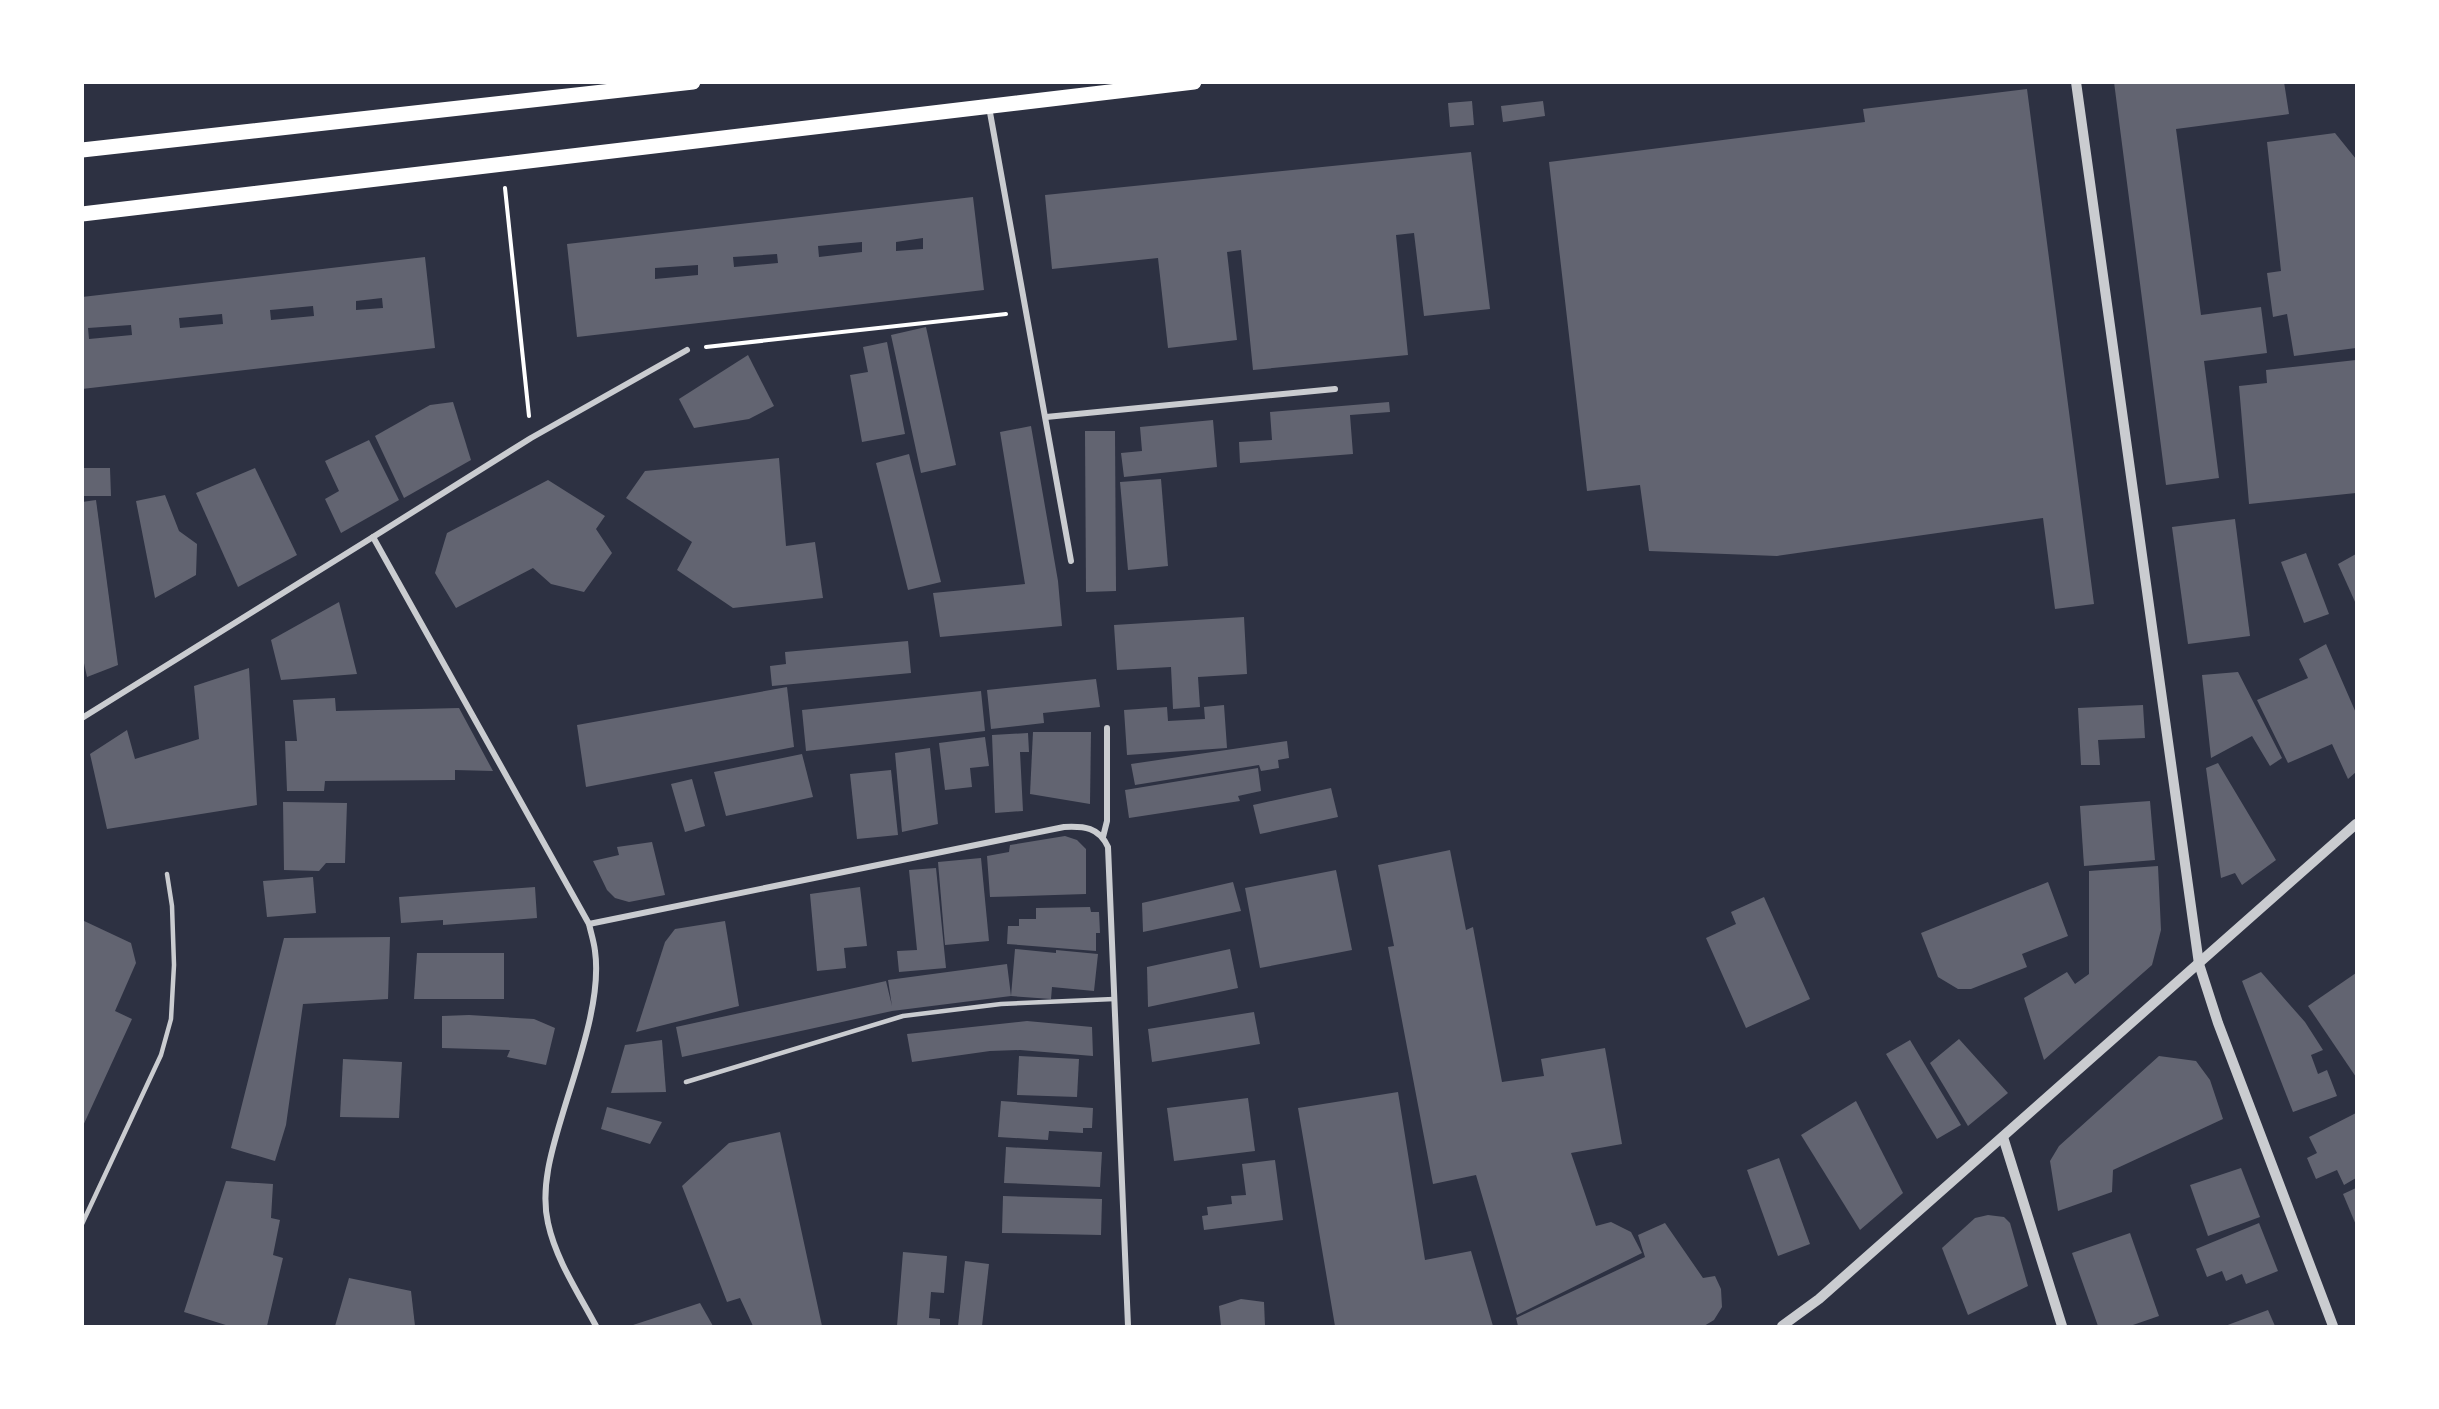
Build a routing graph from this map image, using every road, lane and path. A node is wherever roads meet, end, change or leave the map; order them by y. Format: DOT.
graph roads {
  1 [pos="693,82"];
  2 [pos="1194,82"];
  3 [pos="2076,82"];
  4 [pos="989,105"];
  5 [pos="82,150"];
  6 [pos="505,187"];
  7 [pos="82,214"];
  8 [pos="1028,311"];
  9 [pos="687,350"];
  10 [pos="1335,389"];
  11 [pos="1046,417"];
  12 [pos="531,438"];
  13 [pos="373,537"];
  14 [pos="1071,561"];
  15 [pos="82,718"];
  16 [pos="1107,728"];
  17 [pos="2356,824"];
  18 [pos="1103,837"];
  19 [pos="167,874"];
  20 [pos="589,924"];
  21 [pos="2199,964"];
  22 [pos="1114,999"];
  23 [pos="686,1082"];
  24 [pos="2003,1137"];
  25 [pos="82,1224"];
  26 [pos="596,1326"];
  27 [pos="1128,1326"];
  28 [pos="1782,1326"];
  29 [pos="2062,1326"];
  30 [pos="2333,1326"];
  1 -- 5 [label="main road"];
  2 -- 4 [label="main road"];
  3 -- 21 [label="street"];
  4 -- 7 [label="main road"];
  4 -- 8 [label="street"];
  6 -- 12 [label="path"];
  8 -- 9 [label="path"];
  8 -- 11 [label="street"];
  9 -- 12 [label="street"];
  10 -- 11 [label="street"];
  11 -- 14 [label="street"];
  12 -- 13 [label="street"];
  13 -- 15 [label="street"];
  13 -- 20 [label="street"];
  16 -- 18 [label="street"];
  17 -- 21 [label="street"];
  18 -- 20 [label="street"];
  18 -- 22 [label="street"];
  19 -- 25 [label="lane"];
  20 -- 26 [label="street"];
  21 -- 24 [label="street"];
  21 -- 30 [label="street"];
  22 -- 23 [label="lane"];
  22 -- 27 [label="street"];
  24 -- 28 [label="street"];
  24 -- 29 [label="street"];
}
